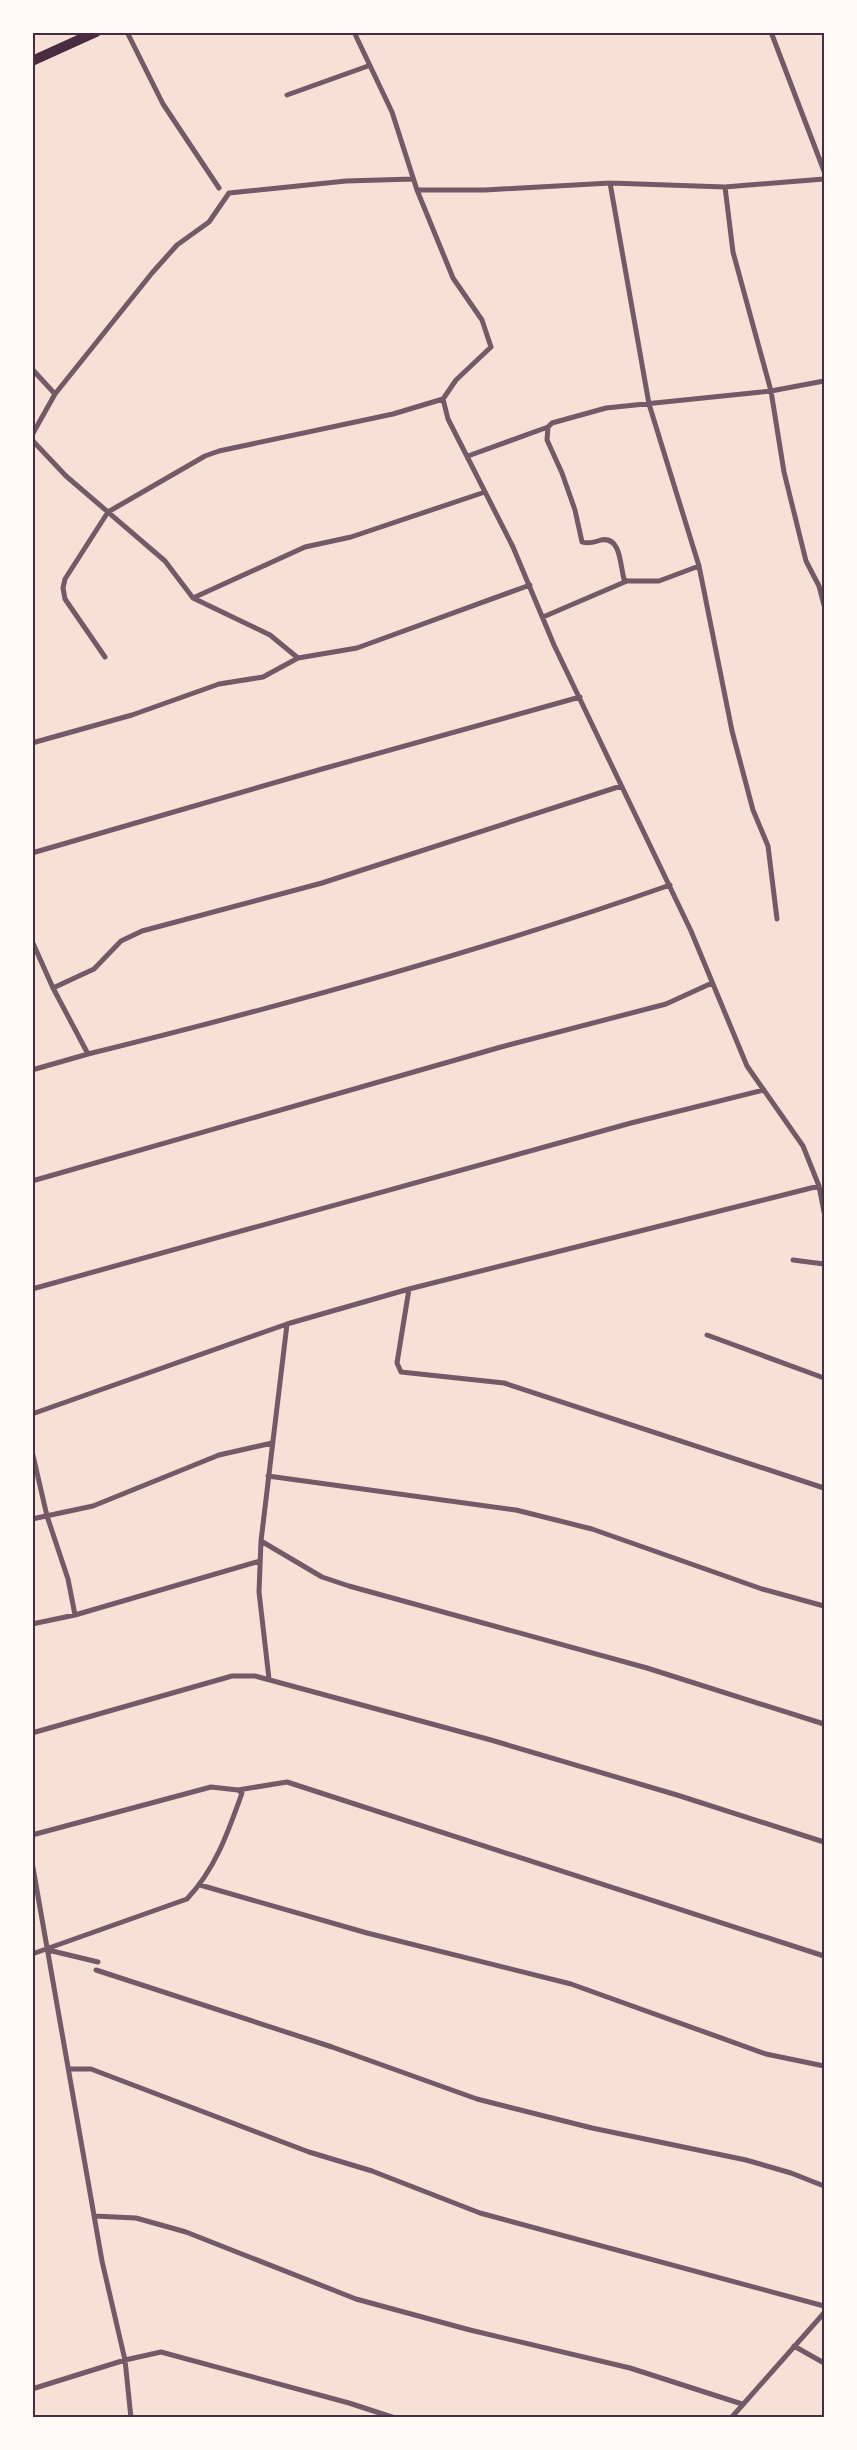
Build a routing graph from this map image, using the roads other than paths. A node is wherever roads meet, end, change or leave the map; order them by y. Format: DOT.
graph roads {
  1 [pos="96,32"];
  2 [pos="127,32"];
  3 [pos="354,32"];
  4 [pos="771,32"];
  5 [pos="32,61"];
  6 [pos="368,66"];
  7 [pos="287,95"];
  8 [pos="824,171"];
  9 [pos="413,179"];
  10 [pos="824,180"];
  11 [pos="610,183"];
  12 [pos="725,187"];
  13 [pos="219,188"];
  14 [pos="416,190"];
  15 [pos="32,369"];
  16 [pos="824,381"];
  17 [pos="770,391"];
  18 [pos="55,394"];
  19 [pos="443,399"];
  20 [pos="649,404"];
  21 [pos="548,427"];
  22 [pos="32,435"];
  23 [pos="32,440"];
  24 [pos="468,456"];
  25 [pos="485,492"];
  26 [pos="108,512"];
  27 [pos="699,566"];
  28 [pos="627,582"];
  29 [pos="530,585"];
  30 [pos="193,598"];
  31 [pos="824,605"];
  32 [pos="543,617"];
  33 [pos="105,657"];
  34 [pos="298,658"];
  35 [pos="580,697"];
  36 [pos="32,743"];
  37 [pos="621,786"];
  38 [pos="32,853"];
  39 [pos="670,885"];
  40 [pos="777,919"];
  41 [pos="32,941"];
  42 [pos="41,960"];
  43 [pos="32,962"];
  44 [pos="712,983"];
  45 [pos="53,988"];
  46 [pos="88,1054"];
  47 [pos="32,1070"];
  48 [pos="764,1090"];
  49 [pos="32,1181"];
  50 [pos="819,1186"];
  51 [pos="824,1212"];
  52 [pos="793,1260"];
  53 [pos="824,1264"];
  54 [pos="32,1289"];
  55 [pos="409,1289"];
  56 [pos="287,1324"];
  57 [pos="707,1335"];
  58 [pos="824,1378"];
  59 [pos="32,1414"];
  60 [pos="272,1443"];
  61 [pos="32,1451"];
  62 [pos="268,1476"];
  63 [pos="824,1488"];
  64 [pos="47,1516"];
  65 [pos="32,1519"];
  66 [pos="261,1541"];
  67 [pos="260,1561"];
  68 [pos="824,1606"];
  69 [pos="75,1614"];
  70 [pos="32,1624"];
  71 [pos="269,1679"];
  72 [pos="824,1724"];
  73 [pos="32,1733"];
  74 [pos="238,1790"];
  75 [pos="33,1835"];
  76 [pos="824,1842"];
  77 [pos="32,1862"];
  78 [pos="200,1886"];
  79 [pos="47,1950"];
  80 [pos="32,1954"];
  81 [pos="824,1956"];
  82 [pos="98,1962"];
  83 [pos="96,1970"];
  84 [pos="824,2066"];
  85 [pos="69,2069"];
  86 [pos="824,2186"];
  87 [pos="94,2216"];
  88 [pos="824,2306"];
  89 [pos="824,2313"];
  90 [pos="794,2346"];
  91 [pos="125,2360"];
  92 [pos="824,2363"];
  93 [pos="32,2390"];
  94 [pos="742,2404"];
  95 [pos="131,2418"];
  96 [pos="395,2418"];
  97 [pos="731,2418"];
  1 -- 5 [label="highway"];
  2 -- 13 [label="street"];
  3 -- 6 [label="street"];
  4 -- 8 [label="street"];
  6 -- 7 [label="street"];
  6 -- 9 [label="street"];
  9 -- 14 [label="street"];
  9 -- 18 [label="street"];
  10 -- 12 [label="street"];
  11 -- 12 [label="street"];
  11 -- 14 [label="street"];
  11 -- 20 [label="street"];
  12 -- 17 [label="street"];
  14 -- 19 [label="street"];
  15 -- 18 [label="street"];
  16 -- 17 [label="street"];
  17 -- 20 [label="street"];
  17 -- 31 [label="street"];
  18 -- 22 [label="street"];
  19 -- 24 [label="street"];
  19 -- 26 [label="street"];
  20 -- 21 [label="street"];
  20 -- 27 [label="street"];
  21 -- 24 [label="street"];
  21 -- 28 [label="street"];
  23 -- 26 [label="street"];
  24 -- 25 [label="street"];
  25 -- 29 [label="street"];
  25 -- 30 [label="street"];
  26 -- 30 [label="street"];
  26 -- 33 [label="street"];
  27 -- 28 [label="street"];
  27 -- 40 [label="street"];
  28 -- 32 [label="street"];
  29 -- 32 [label="street"];
  29 -- 34 [label="street"];
  30 -- 34 [label="street"];
  32 -- 35 [label="street"];
  34 -- 36 [label="street"];
  35 -- 37 [label="street"];
  35 -- 38 [label="street"];
  37 -- 39 [label="street"];
  37 -- 45 [label="street"];
  39 -- 44 [label="street"];
  39 -- 46 [label="street"];
  41 -- 42 [label="street"];
  42 -- 43 [label="street"];
  42 -- 45 [label="street"];
  44 -- 48 [label="street"];
  44 -- 49 [label="street"];
  45 -- 46 [label="street"];
  46 -- 47 [label="street"];
  48 -- 50 [label="street"];
  48 -- 54 [label="street"];
  50 -- 51 [label="street"];
  50 -- 55 [label="street"];
  52 -- 53 [label="street"];
  55 -- 56 [label="street"];
  55 -- 63 [label="street"];
  56 -- 59 [label="street"];
  56 -- 60 [label="street"];
  57 -- 58 [label="street"];
  60 -- 62 [label="street"];
  60 -- 64 [label="street"];
  61 -- 64 [label="street"];
  62 -- 66 [label="street"];
  62 -- 68 [label="street"];
  64 -- 65 [label="street"];
  64 -- 69 [label="street"];
  66 -- 67 [label="street"];
  66 -- 72 [label="street"];
  67 -- 69 [label="street"];
  67 -- 71 [label="street"];
  69 -- 70 [label="street"];
  71 -- 73 [label="street"];
  71 -- 76 [label="street"];
  74 -- 75 [label="street"];
  74 -- 78 [label="street"];
  74 -- 81 [label="street"];
  77 -- 79 [label="street"];
  78 -- 79 [label="street"];
  78 -- 84 [label="street"];
  79 -- 80 [label="street"];
  79 -- 82 [label="street"];
  79 -- 85 [label="street"];
  83 -- 86 [label="street"];
  85 -- 87 [label="street"];
  85 -- 88 [label="street"];
  87 -- 91 [label="street"];
  87 -- 94 [label="street"];
  89 -- 90 [label="street"];
  90 -- 92 [label="street"];
  90 -- 94 [label="street"];
  91 -- 93 [label="street"];
  91 -- 95 [label="street"];
  91 -- 96 [label="street"];
  94 -- 97 [label="street"];
}
